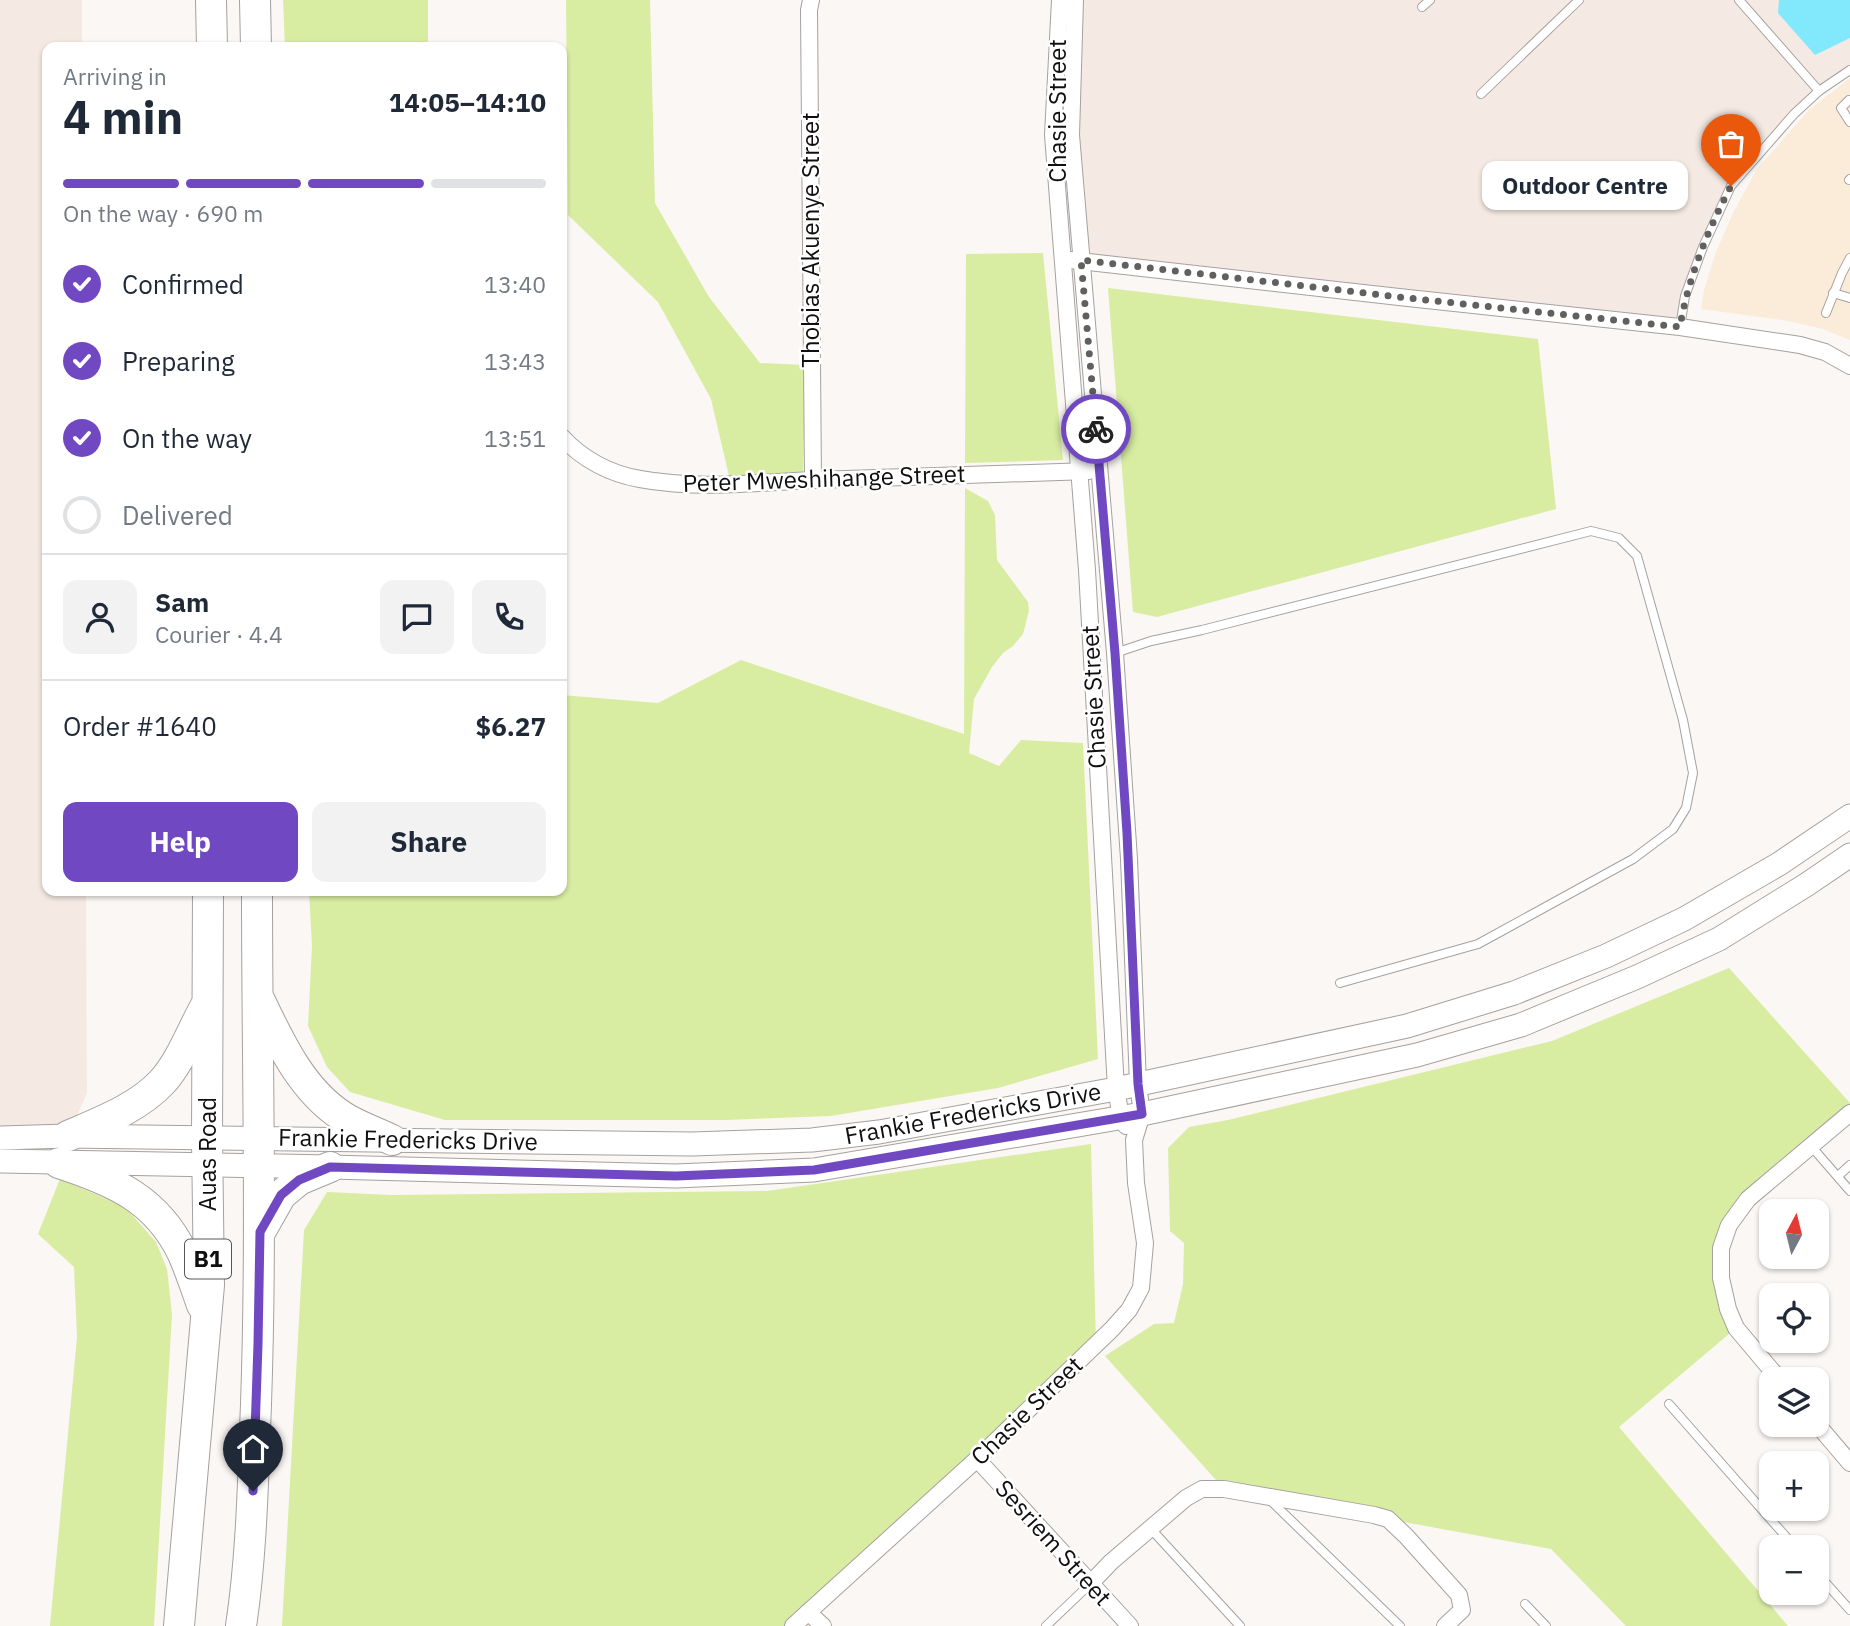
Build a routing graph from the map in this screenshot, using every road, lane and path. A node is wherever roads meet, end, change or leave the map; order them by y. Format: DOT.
graph roads {
  1 [pos="211,0"];
  2 [pos="255,0"];
  3 [pos="811,0"];
  4 [pos="1060,0"];
  5 [pos="1075,0"];
  6 [pos="1430,0"];
  7 [pos="1579,0"];
  8 [pos="1739,0"];
  9 [pos="1422,7"];
  10 [pos="212,42"];
  11 [pos="256,42"];
  12 [pos="1850,70"];
  13 [pos="1819,91"];
  14 [pos="1481,94"];
  15 [pos="1849,100"];
  16 [pos="1850,122"];
  17 [pos="1850,258"];
  18 [pos="1062,260"];
  19 [pos="1081,260"];
  20 [pos="1833,293"];
  21 [pos="1850,298"];
  22 [pos="1826,313"];
  23 [pos="1680,327"];
  24 [pos="1849,363"];
  25 [pos="567,442"];
  26 [pos="1078,471"];
  27 [pos="1100,471"];
  28 [pos="813,480"];
  29 [pos="1115,653"];
  30 [pos="1850,816"];
  31 [pos="1850,855"];
  32 [pos="208,896"];
  33 [pos="257,896"];
  34 [pos="1340,983"];
  35 [pos="257,994"];
  36 [pos="208,1001"];
  37 [pos="1127,1086"];
  38 [pos="1850,1113"];
  39 [pos="1131,1116"];
  40 [pos="0,1138"];
  41 [pos="392,1140"];
  42 [pos="1811,1146"];
  43 [pos="64,1149"];
  44 [pos="207,1151"];
  45 [pos="258,1152"];
  46 [pos="0,1161"];
  47 [pos="1850,1165"];
  48 [pos="330,1167"];
  49 [pos="1838,1176"];
  50 [pos="1850,1191"];
  51 [pos="260,1232"];
  52 [pos="206,1315"];
  53 [pos="1769,1367"];
  54 [pos="1669,1404"];
  55 [pos="1828,1437"];
  56 [pos="977,1459"];
  57 [pos="1850,1463"];
  58 [pos="1268,1497"];
  59 [pos="1151,1529"];
  60 [pos="1784,1535"];
  61 [pos="1090,1584"];
  62 [pos="1829,1587"];
  63 [pos="1525,1604"];
  64 [pos="1850,1610"];
  65 [pos="808,1612"];
  66 [pos="179,1626"];
  67 [pos="241,1626"];
  68 [pos="793,1626"];
  69 [pos="823,1626"];
  70 [pos="1046,1626"];
  71 [pos="1130,1626"];
  72 [pos="1240,1626"];
  73 [pos="1399,1626"];
  74 [pos="1445,1626"];
  75 [pos="1546,1626"];
  1 -- 10 [label="highway"];
  2 -- 11 [label="highway"];
  3 -- 28 [label="street, Thobias Akuenye Street"];
  4 -- 18 [label="street, Chasie Street"];
  5 -- 19 [label="street, Chasie Street"];
  6 -- 9 [label="lane"];
  7 -- 14 [label="lane"];
  8 -- 13 [label="lane"];
  12 -- 13 [label="lane"];
  13 -- 23 [label="lane"];
  15 -- 16 [label="lane"];
  17 -- 20 [label="lane"];
  18 -- 19 [label="street"];
  18 -- 26 [label="street, Chasie Street"];
  19 -- 23 [label="street"];
  19 -- 27 [label="street, Chasie Street"];
  20 -- 21 [label="lane"];
  20 -- 22 [label="lane"];
  23 -- 24 [label="street"];
  25 -- 28 [label="street, Peter Mweshihange Street"];
  26 -- 27 [label="street, Peter Mweshihange Street"];
  26 -- 28 [label="street, Peter Mweshihange Street"];
  26 -- 37 [label="street, Chasie Street"];
  27 -- 29 [label="street, Chasie Street"];
  29 -- 34 [label="lane"];
  29 -- 37 [label="street, Chasie Street"];
  30 -- 37 [label="main road, Frankie Fredericks Drive"];
  31 -- 39 [label="main road, Frankie Fredericks Drive"];
  32 -- 36 [label="highway, Auas Road / B1"];
  33 -- 35 [label="highway, Auas Road / B1"];
  35 -- 41 [label="highway"];
  35 -- 45 [label="highway, Auas Road / B1"];
  36 -- 43 [label="highway"];
  36 -- 44 [label="highway, Auas Road / B1"];
  37 -- 39 [label="street, Chasie Street"];
  37 -- 41 [label="main road, Frankie Fredericks Drive"];
  38 -- 42 [label="street"];
  39 -- 48 [label="main road, Frankie Fredericks Drive"];
  39 -- 56 [label="street, Chasie Street"];
  40 -- 43 [label="main road"];
  41 -- 45 [label="main road, Frankie Fredericks Drive"];
  42 -- 49 [label="lane"];
  42 -- 53 [label="street"];
  43 -- 44 [label="main road, Frankie Fredericks Drive"];
  43 -- 46 [label="main road"];
  43 -- 52 [label="highway"];
  44 -- 45 [label="main road, Frankie Fredericks Drive"];
  44 -- 52 [label="highway, Auas Road / B1"];
  45 -- 48 [label="main road, Frankie Fredericks Drive"];
  45 -- 51 [label="highway, Auas Road / B1"];
  47 -- 49 [label="lane"];
  48 -- 51 [label="highway"];
  49 -- 50 [label="lane"];
  51 -- 67 [label="highway, Auas Road / B1"];
  52 -- 66 [label="highway, Auas Road / B1"];
  54 -- 60 [label="lane"];
  55 -- 57 [label="street"];
  56 -- 61 [label="street, Sesriem Street"];
  56 -- 65 [label="street, Chasie Street"];
  58 -- 59 [label="street"];
  58 -- 73 [label="lane"];
  58 -- 74 [label="street"];
  59 -- 61 [label="street"];
  59 -- 72 [label="lane"];
  61 -- 70 [label="lane"];
  61 -- 71 [label="street, Sesriem Street"];
  62 -- 64 [label="lane"];
  63 -- 75 [label="lane"];
  65 -- 68 [label="street, Chasie Street"];
  65 -- 69 [label="street"];
}
